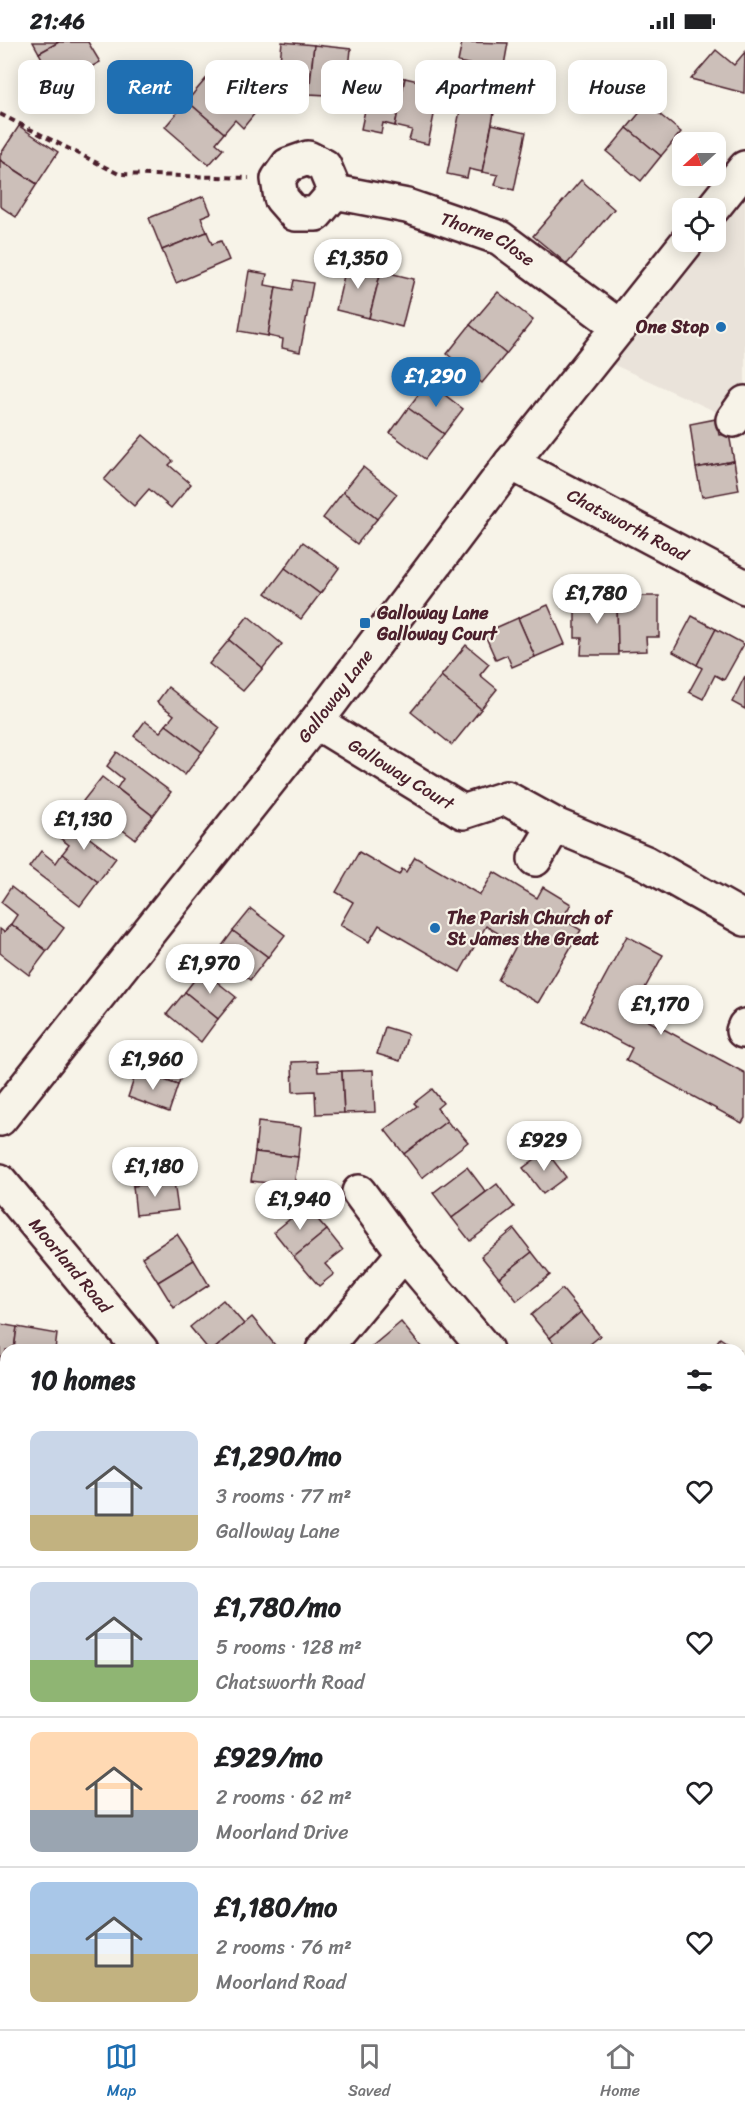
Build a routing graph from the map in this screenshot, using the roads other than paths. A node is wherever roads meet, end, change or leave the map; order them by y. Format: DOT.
graph roads {
  1 [pos="745,168"];
  2 [pos="278,179"];
  3 [pos="721,198"];
  4 [pos="679,252"];
  5 [pos="620,327"];
  6 [pos="511,463"];
  7 [pos="745,587"];
  8 [pos="316,722"];
  9 [pos="555,825"];
  10 [pos="535,859"];
  11 [pos="745,919"];
  12 [pos="0,1119"];
  13 [pos="0,1181"];
  14 [pos="359,1192"];
  15 [pos="404,1253"];
  16 [pos="136,1344"];
  17 [pos="328,1344"];
  18 [pos="481,1344"];
  1 -- 3 [label="street"];
  2 -- 5 [label="street, Thorne Close"];
  4 -- 5 [label="street, Galloway Lane"];
  5 -- 6 [label="street, Galloway Lane"];
  6 -- 7 [label="street, Chatsworth Road"];
  6 -- 8 [label="street, Galloway Lane"];
  8 -- 9 [label="street, Galloway Court"];
  8 -- 12 [label="street, Galloway Lane"];
  9 -- 10 [label="street"];
  9 -- 11 [label="street, Galloway Court"];
  13 -- 16 [label="street, Moorland Road"];
  14 -- 15 [label="street"];
  15 -- 17 [label="street"];
  15 -- 18 [label="street"];
}
